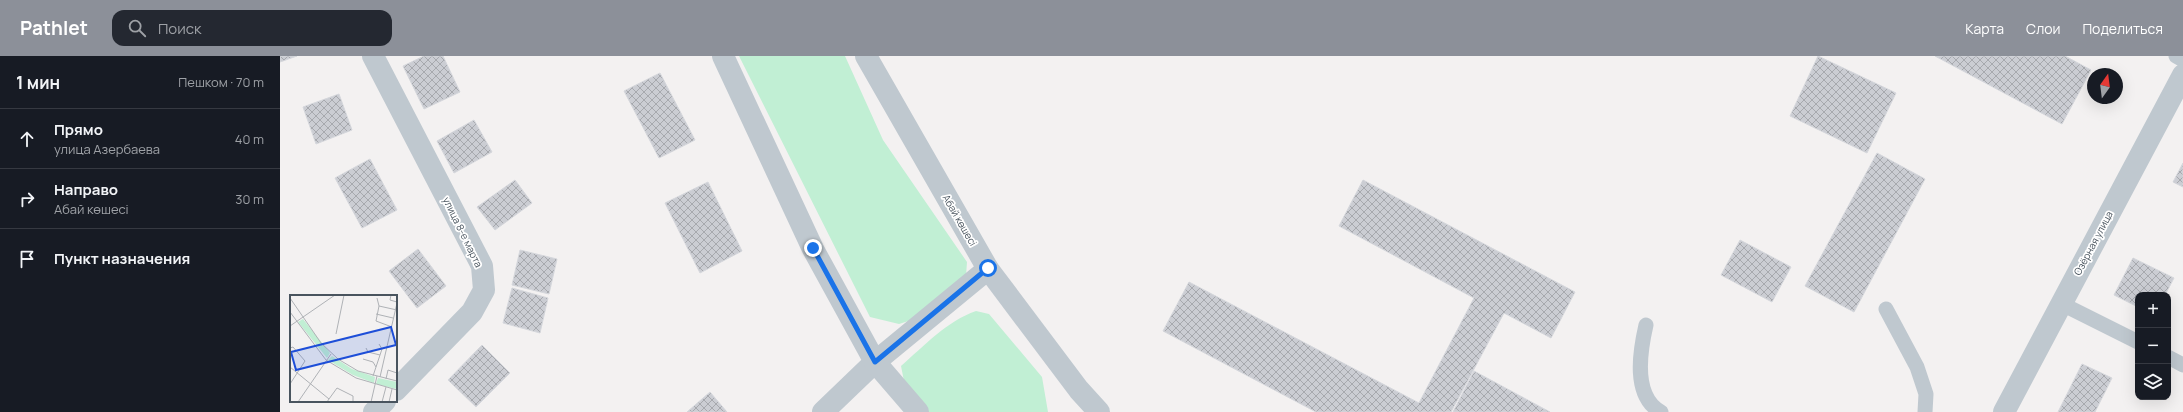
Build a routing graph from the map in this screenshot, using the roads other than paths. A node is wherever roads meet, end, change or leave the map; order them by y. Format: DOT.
graph roads {
  1 [pos="373,56"];
  2 [pos="723,56"];
  3 [pos="866,56"];
  4 [pos="2176,56"];
  5 [pos="2183,60"];
  6 [pos="2183,75"];
  7 [pos="988,268"];
  8 [pos="2060,303"];
  9 [pos="1886,309"];
  10 [pos="1646,325"];
  11 [pos="2135,340"];
  12 [pos="2171,359"];
  13 [pos="875,362"];
  14 [pos="2183,365"];
  15 [pos="397,389"];
  16 [pos="384,402"];
  17 [pos="374,412"];
  18 [pos="823,412"];
  19 [pos="918,412"];
  20 [pos="1099,412"];
  21 [pos="1661,412"];
  22 [pos="1925,412"];
  23 [pos="2004,412"];
  1 -- 15 [label="street, улица 8-е марта"];
  2 -- 13 [label="street"];
  3 -- 7 [label="street, Абай көшесі"];
  4 -- 5 [label="lane"];
  6 -- 8 [label="street, Озёрная улица"];
  7 -- 13 [label="street"];
  7 -- 20 [label="street, Абай көшесі"];
  8 -- 11 [label="lane"];
  8 -- 23 [label="street, Озёрная улица"];
  9 -- 22 [label="lane"];
  10 -- 21 [label="lane"];
  12 -- 14 [label="lane"];
  13 -- 18 [label="street"];
  13 -- 19 [label="street"];
  16 -- 17 [label="street"];
}
